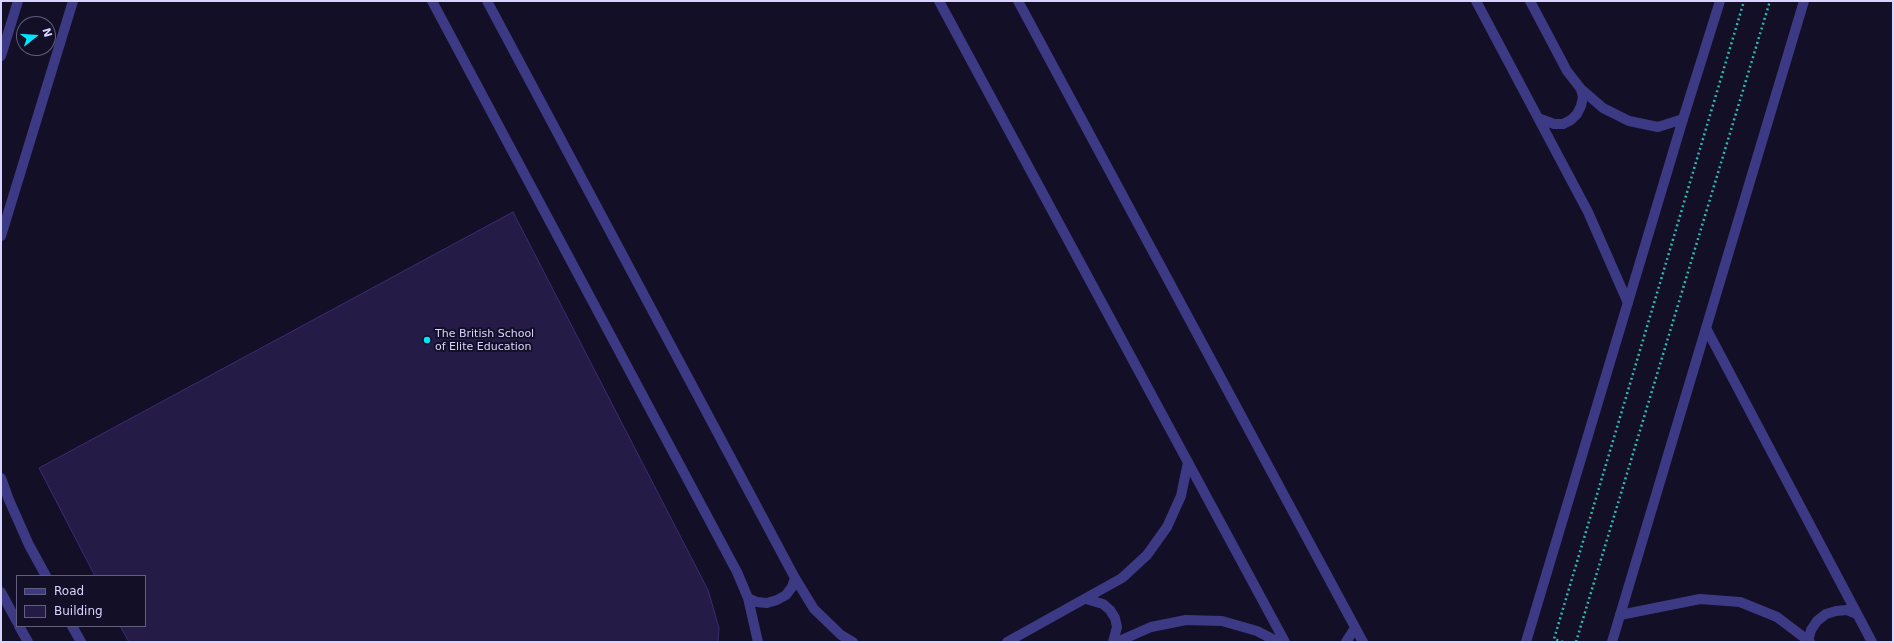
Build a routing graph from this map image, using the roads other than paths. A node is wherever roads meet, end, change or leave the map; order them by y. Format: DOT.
graph roads {
  1 [pos="18,1"];
  2 [pos="73,1"];
  3 [pos="432,1"];
  4 [pos="487,1"];
  5 [pos="939,1"];
  6 [pos="1018,1"];
  7 [pos="1476,1"];
  8 [pos="1530,1"];
  9 [pos="1720,1"];
  10 [pos="1804,1"];
  11 [pos="1,56"];
  12 [pos="1581,89"];
  13 [pos="1538,118"];
  14 [pos="1683,119"];
  15 [pos="1,236"];
  16 [pos="1628,303"];
  17 [pos="1706,328"];
  18 [pos="1188,462"];
  19 [pos="1,478"];
  20 [pos="45,575"];
  21 [pos="795,578"];
  22 [pos="1,592"];
  23 [pos="748,598"];
  24 [pos="1086,599"];
  25 [pos="1857,614"];
  26 [pos="1620,615"];
  27 [pos="16,620"];
  28 [pos="20,627"];
  29 [pos="73,627"];
  30 [pos="1354,628"];
  31 [pos="1809,641"];
  32 [pos="28,642"];
  33 [pos="81,642"];
  34 [pos="758,642"];
  35 [pos="853,642"];
  36 [pos="1007,642"];
  37 [pos="1112,642"];
  38 [pos="1117,642"];
  39 [pos="1278,642"];
  40 [pos="1285,642"];
  41 [pos="1346,642"];
  42 [pos="1363,642"];
  43 [pos="1526,642"];
  44 [pos="1612,642"];
  45 [pos="1872,642"];
  1 -- 11 [label="street"];
  2 -- 15 [label="street"];
  3 -- 23 [label="street"];
  4 -- 21 [label="street"];
  5 -- 18 [label="street"];
  6 -- 30 [label="street"];
  7 -- 13 [label="street"];
  8 -- 12 [label="street"];
  9 -- 14 [label="street"];
  10 -- 17 [label="street"];
  12 -- 13 [label="street"];
  12 -- 14 [label="street"];
  13 -- 16 [label="street"];
  14 -- 16 [label="street"];
  16 -- 43 [label="street"];
  17 -- 25 [label="street"];
  17 -- 26 [label="street"];
  18 -- 24 [label="street"];
  18 -- 40 [label="street"];
  19 -- 20 [label="street"];
  21 -- 23 [label="street"];
  21 -- 35 [label="street"];
  22 -- 27 [label="street"];
  23 -- 34 [label="street"];
  24 -- 36 [label="street"];
  24 -- 37 [label="street"];
  25 -- 31 [label="street"];
  25 -- 45 [label="street"];
  26 -- 31 [label="street"];
  26 -- 44 [label="street"];
  28 -- 32 [label="street"];
  29 -- 33 [label="street"];
  30 -- 41 [label="street"];
  30 -- 42 [label="street"];
  38 -- 39 [label="street"];
}
